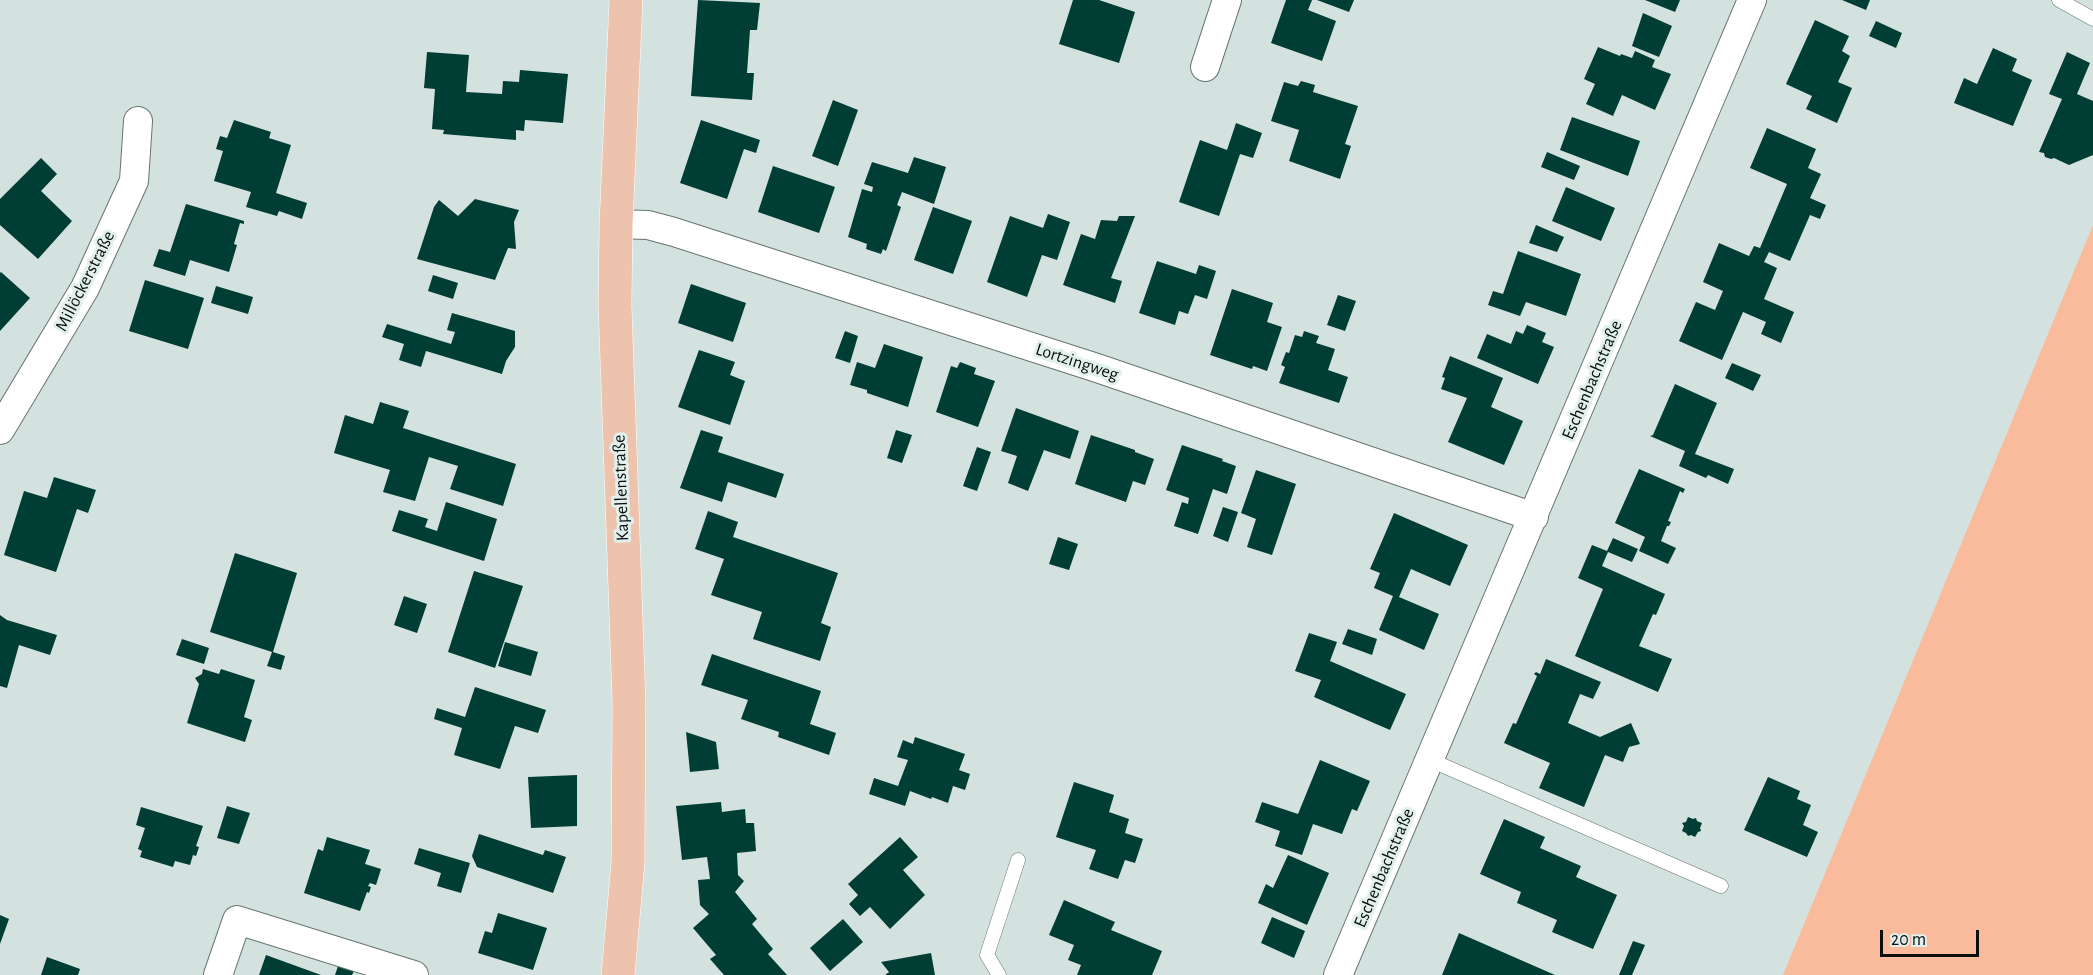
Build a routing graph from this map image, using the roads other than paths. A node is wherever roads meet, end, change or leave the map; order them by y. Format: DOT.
graph roads {
  1 [pos="626,0"];
  2 [pos="1227,0"];
  3 [pos="1752,0"];
  4 [pos="2059,0"];
  5 [pos="2093,19"];
  6 [pos="1204,67"];
  7 [pos="138,121"];
  8 [pos="616,224"];
  9 [pos="0,430"];
  10 [pos="1534,517"];
  11 [pos="1430,760"];
  12 [pos="1018,860"];
  13 [pos="1721,886"];
  14 [pos="218,975"];
  15 [pos="414,975"];
  16 [pos="618,975"];
  17 [pos="999,975"];
  18 [pos="1338,975"];
  1 -- 8 [label="main road, Kapellenstraße"];
  2 -- 6 [label="street"];
  3 -- 10 [label="street, Eschenbachstraße"];
  4 -- 5 [label="lane"];
  7 -- 9 [label="street, Millöckerstraße"];
  8 -- 10 [label="street, Lortzingweg"];
  8 -- 16 [label="main road, Kapellenstraße"];
  10 -- 11 [label="street, Eschenbachstraße"];
  11 -- 13 [label="lane"];
  11 -- 18 [label="street, Eschenbachstraße"];
  12 -- 17 [label="lane"];
  14 -- 15 [label="street"];
}
